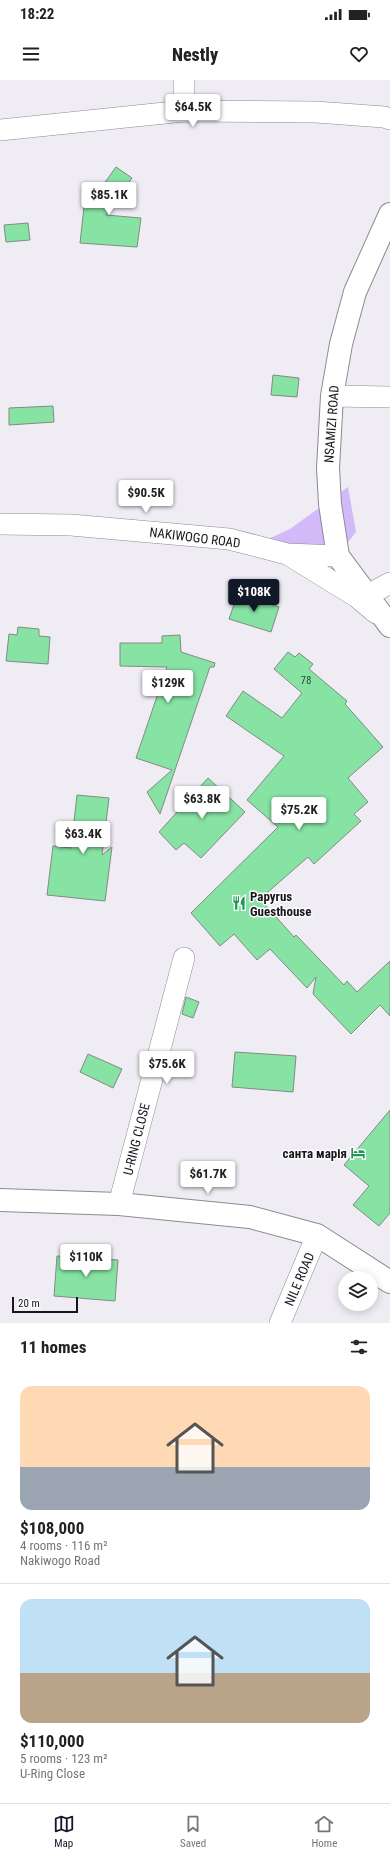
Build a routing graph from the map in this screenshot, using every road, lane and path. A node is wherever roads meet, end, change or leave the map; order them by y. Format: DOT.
graph roads {
  1 [pos="184,80"];
  2 [pos="184,111"];
  3 [pos="390,119"];
  4 [pos="0,130"];
  5 [pos="390,214"];
  6 [pos="332,396"];
  7 [pos="390,397"];
  8 [pos="0,524"];
  9 [pos="287,554"];
  10 [pos="338,556"];
  11 [pos="390,583"];
  12 [pos="368,595"];
  13 [pos="390,626"];
  14 [pos="184,958"];
  15 [pos="0,1200"];
  16 [pos="119,1204"];
  17 [pos="317,1235"];
  18 [pos="390,1282"];
  19 [pos="280,1323"];
  1 -- 2 [label="street"];
  2 -- 3 [label="street"];
  2 -- 4 [label="street"];
  5 -- 6 [label="street, NSAMIZI ROAD"];
  6 -- 7 [label="street"];
  6 -- 10 [label="street, NSAMIZI ROAD"];
  8 -- 9 [label="street, NAKIWOGO ROAD"];
  9 -- 10 [label="street"];
  9 -- 13 [label="street, NAKIWOGO ROAD"];
  10 -- 12 [label="street, NSAMIZI ROAD"];
  11 -- 12 [label="street"];
  12 -- 13 [label="street, NSAMIZI ROAD"];
  14 -- 16 [label="street, U-RING CLOSE"];
  15 -- 16 [label="street"];
  16 -- 17 [label="street"];
  17 -- 18 [label="street"];
  17 -- 19 [label="street, NILE ROAD"];
}
